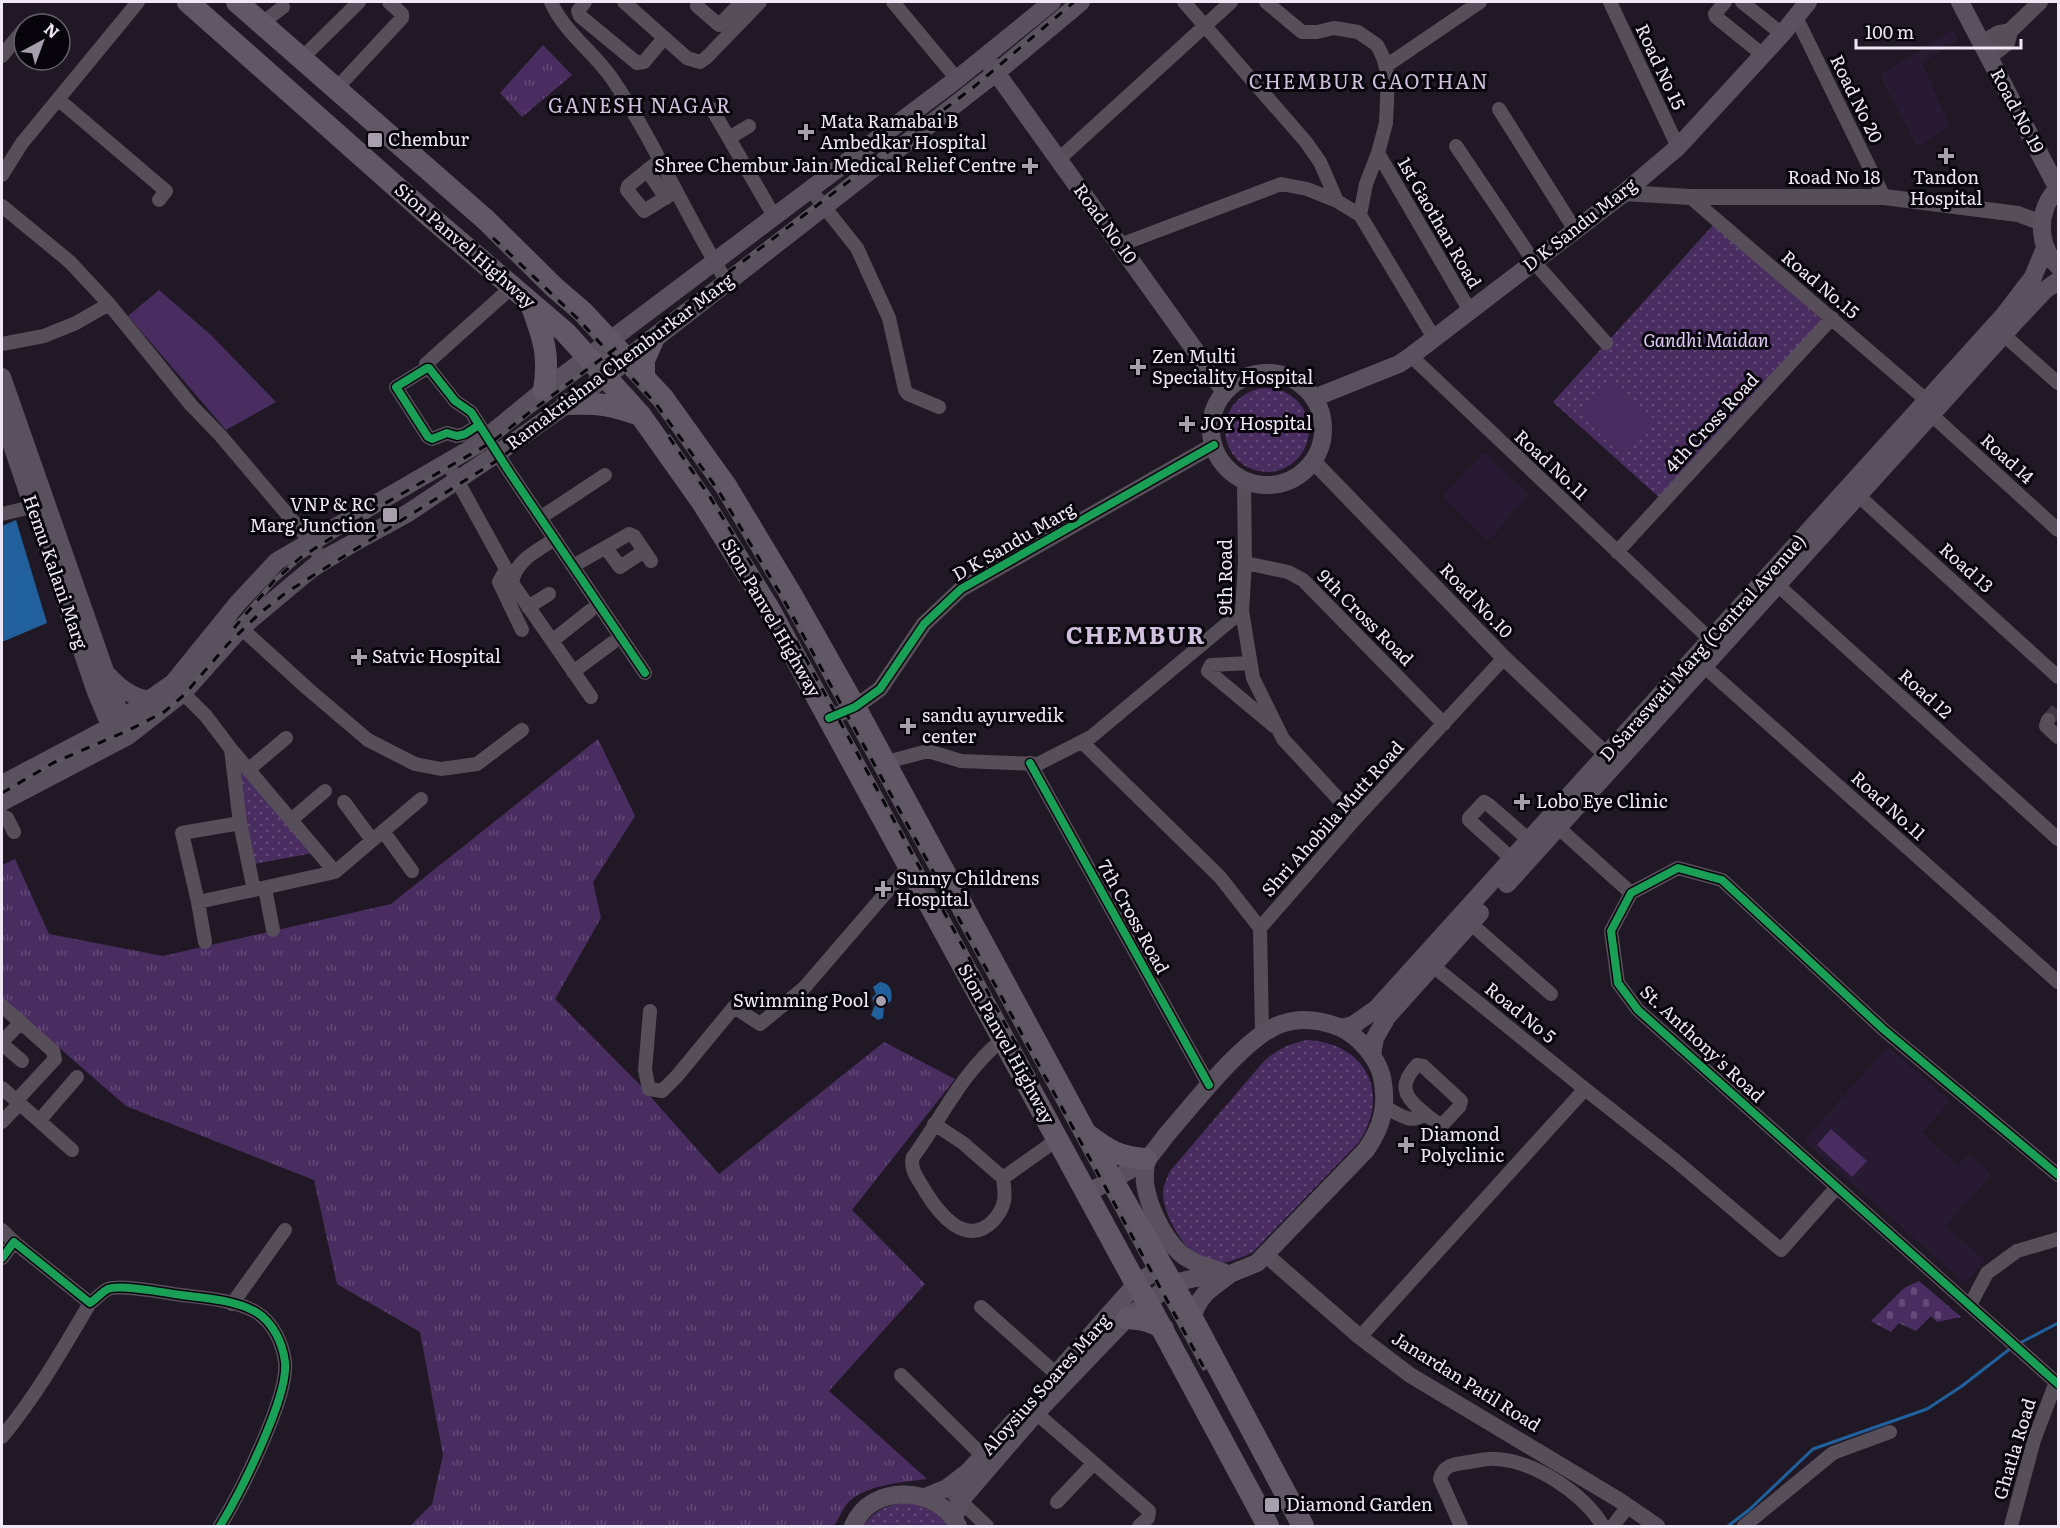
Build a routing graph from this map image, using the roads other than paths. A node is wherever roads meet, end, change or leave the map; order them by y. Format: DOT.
graph roads {
  1 [pos="138,2"];
  2 [pos="188,2"];
  3 [pos="359,2"];
  4 [pos="391,2"];
  5 [pos="551,2"];
  6 [pos="585,2"];
  7 [pos="624,2"];
  8 [pos="698,2"];
  9 [pos="893,2"];
  10 [pos="1052,2"];
  11 [pos="1081,2"];
  12 [pos="1184,2"];
  13 [pos="1231,2"];
  14 [pos="1266,2"];
  15 [pos="1480,2"];
  16 [pos="1610,2"];
  17 [pos="1725,2"];
  18 [pos="1742,2"];
  19 [pos="1960,2"];
  20 [pos="2040,2"];
  21 [pos="242,3"];
  22 [pos="1804,6"];
  23 [pos="747,7"];
  24 [pos="284,8"];
  25 [pos="262,23"];
  26 [pos="1205,25"];
  27 [pos="1782,34"];
  28 [pos="664,38"];
  29 [pos="12,44"];
  30 [pos="1985,50"];
  31 [pos="1763,55"];
  32 [pos="2,56"];
  33 [pos="985,57"];
  34 [pos="302,58"];
  35 [pos="1386,66"];
  36 [pos="997,72"];
  37 [pos="957,79"];
  38 [pos="336,89"];
  39 [pos="59,99"];
  40 [pos="712,109"];
  41 [pos="1499,109"];
  42 [pos="749,126"];
  43 [pos="891,129"];
  44 [pos="729,138"];
  45 [pos="903,145"];
  46 [pos="1456,146"];
  47 [pos="1678,147"];
  48 [pos="1378,153"];
  49 [pos="1059,159"];
  50 [pos="660,160"];
  51 [pos="647,170"];
  52 [pos="2,175"];
  53 [pos="810,189"];
  54 [pos="2058,189"];
  55 [pos="1624,193"];
  56 [pos="671,194"];
  57 [pos="1690,197"];
  58 [pos="1884,197"];
  59 [pos="159,201"];
  60 [pos="1337,201"];
  61 [pos="2,206"];
  62 [pos="824,207"];
  63 [pos="1360,215"];
  64 [pos="774,216"];
  65 [pos="2042,223"];
  66 [pos="1575,230"];
  67 [pos="1120,244"];
  68 [pos="2045,248"];
  69 [pos="714,262"];
  70 [pos="1534,262"];
  71 [pos="2058,266"];
  72 [pos="2058,281"];
  73 [pos="727,282"];
  74 [pos="512,286"];
  75 [pos="531,303"];
  76 [pos="109,304"];
  77 [pos="1470,311"];
  78 [pos="1832,318"];
  79 [pos="1999,330"];
  80 [pos="1434,338"];
  81 [pos="610,340"];
  82 [pos="652,340"];
  83 [pos="1606,343"];
  84 [pos="2,344"];
  85 [pos="1411,356"];
  86 [pos="588,357"];
  87 [pos="627,360"];
  88 [pos="426,364"];
  89 [pos="2,376"];
  90 [pos="606,377"];
  91 [pos="644,378"];
  92 [pos="2058,383"];
  93 [pos="544,390"];
  94 [pos="1225,392"];
  95 [pos="1314,398"];
  96 [pos="567,404"];
  97 [pos="939,407"];
  98 [pos="1929,408"];
  99 [pos="2,416"];
  100 [pos="641,416"];
  101 [pos="483,431"];
  102 [pos="1214,445"];
  103 [pos="498,453"];
  104 [pos="1313,461"];
  105 [pos="447,462"];
  106 [pos="605,475"];
  107 [pos="457,479"];
  108 [pos="1244,480"];
  109 [pos="1854,491"];
  110 [pos="39,505"];
  111 [pos="373,507"];
  112 [pos="2,514"];
  113 [pos="540,518"];
  114 [pos="383,526"];
  115 [pos="2058,530"];
  116 [pos="555,539"];
  117 [pos="310,541"];
  118 [pos="606,548"];
  119 [pos="1617,552"];
  120 [pos="322,560"];
  121 [pos="1245,563"];
  122 [pos="573,566"];
  123 [pos="1772,581"];
  124 [pos="549,594"];
  125 [pos="245,595"];
  126 [pos="528,608"];
  127 [pos="261,609"];
  128 [pos="591,610"];
  129 [pos="1242,610"];
  130 [pos="241,628"];
  131 [pos="522,630"];
  132 [pos="552,641"];
  133 [pos="612,643"];
  134 [pos="1715,644"];
  135 [pos="1504,658"];
  136 [pos="200,660"];
  137 [pos="1699,662"];
  138 [pos="1250,663"];
  139 [pos="104,671"];
  140 [pos="573,672"];
  141 [pos="645,673"];
  142 [pos="2058,677"];
  143 [pos="178,688"];
  144 [pos="591,698"];
  145 [pos="148,700"];
  146 [pos="855,707"];
  147 [pos="829,718"];
  148 [pos="2048,720"];
  149 [pos="1444,724"];
  150 [pos="1278,729"];
  151 [pos="522,730"];
  152 [pos="119,731"];
  153 [pos="2058,737"];
  154 [pos="286,738"];
  155 [pos="1082,742"];
  156 [pos="231,749"];
  157 [pos="73,755"];
  158 [pos="1611,759"];
  159 [pos="884,763"];
  160 [pos="1030,763"];
  161 [pos="248,770"];
  162 [pos="2,784"];
  163 [pos="325,791"];
  164 [pos="421,800"];
  165 [pos="2,802"];
  166 [pos="344,802"];
  167 [pos="2,816"];
  168 [pos="1356,818"];
  169 [pos="291,820"];
  170 [pos="240,823"];
  171 [pos="1553,823"];
  172 [pos="383,831"];
  173 [pos="14,832"];
  174 [pos="2058,839"];
  175 [pos="372,840"];
  176 [pos="1529,840"];
  177 [pos="1512,859"];
  178 [pos="909,866"];
  179 [pos="412,871"];
  180 [pos="335,872"];
  181 [pos="259,889"];
  182 [pos="1631,893"];
  183 [pos="198,902"];
  184 [pos="1470,924"];
  185 [pos="1260,928"];
  186 [pos="273,930"];
  187 [pos="205,942"];
  188 [pos="1433,966"];
  189 [pos="2058,982"];
  190 [pos="1551,994"];
  191 [pos="2,1006"];
  192 [pos="650,1011"];
  193 [pos="21,1022"];
  194 [pos="1341,1028"];
  195 [pos="1262,1033"];
  196 [pos="1003,1039"];
  197 [pos="2,1043"];
  198 [pos="1372,1055"];
  199 [pos="22,1061"];
  200 [pos="77,1077"];
  201 [pos="1209,1085"];
  202 [pos="2,1088"];
  203 [pos="1585,1089"];
  204 [pos="1406,1094"];
  205 [pos="1385,1100"];
  206 [pos="17,1102"];
  207 [pos="1425,1113"];
  208 [pos="39,1121"];
  209 [pos="2,1122"];
  210 [pos="934,1124"];
  211 [pos="1085,1132"];
  212 [pos="1058,1139"];
  213 [pos="72,1150"];
  214 [pos="1146,1159"];
  215 [pos="2058,1174"];
  216 [pos="1003,1178"];
  217 [pos="1111,1179"];
  218 [pos="1837,1187"];
  219 [pos="1087,1193"];
  220 [pos="2,1230"];
  221 [pos="285,1230"];
  222 [pos="2058,1239"];
  223 [pos="14,1242"];
  224 [pos="1266,1256"];
  225 [pos="2,1258"];
  226 [pos="1230,1274"];
  227 [pos="1168,1275"];
  228 [pos="1142,1293"];
  229 [pos="90,1303"];
  230 [pos="232,1304"];
  231 [pos="1970,1305"];
  232 [pos="981,1307"];
  233 [pos="1192,1318"];
  234 [pos="1114,1323"];
  235 [pos="1163,1329"];
  236 [pos="1360,1336"];
  237 [pos="901,1375"];
  238 [pos="1061,1378"];
  239 [pos="2057,1383"];
  240 [pos="1032,1410"];
  241 [pos="1890,1432"];
  242 [pos="2,1437"];
  243 [pos="988,1461"];
  244 [pos="1094,1463"];
  245 [pos="947,1488"];
  246 [pos="925,1497"];
  247 [pos="960,1501"];
  248 [pos="1057,1502"];
  249 [pos="1628,1506"];
  250 [pos="956,1523"];
  251 [pos="220,1527"];
  252 [pos="853,1527"];
  253 [pos="987,1527"];
  254 [pos="1139,1527"];
  255 [pos="1268,1527"];
  256 [pos="1303,1527"];
  257 [pos="1461,1527"];
  258 [pos="1603,1527"];
  259 [pos="1613,1527"];
  260 [pos="1657,1527"];
  261 [pos="1744,1527"];
  262 [pos="2011,1527"];
  1 -- 39 [label="street"];
  2 -- 74 [label="highway, Sion Panvel Highway"];
  3 -- 34 [label="street"];
  4 -- 38 [label="street"];
  5 -- 50 [label="street"];
  6 -- 28 [label="street"];
  7 -- 28 [label="street"];
  8 -- 23 [label="street"];
  9 -- 37 [label="street"];
  10 -- 33 [label="main road, Ramakrishna Chemburkar Marg"];
  11 -- 36 [label="main road, Ramakrishna Chemburkar Marg"];
  12 -- 26 [label="street"];
  13 -- 26 [label="street"];
  14 -- 35 [label="street"];
  15 -- 35 [label="street"];
  16 -- 47 [label="street, Road No 15"];
  17 -- 31 [label="street"];
  18 -- 27 [label="street"];
  19 -- 30 [label="main road, Road No 19"];
  20 -- 30 [label="street"];
  21 -- 25 [label="highway, Sion Panvel Highway"];
  22 -- 27 [label="main road, D K Sandu Marg"];
  22 -- 58 [label="street, Road No 20"];
  23 -- 28 [label="street"];
  24 -- 25 [label="street"];
  25 -- 34 [label="highway, Sion Panvel Highway"];
  26 -- 49 [label="street"];
  26 -- 60 [label="street"];
  27 -- 31 [label="main road, D K Sandu Marg"];
  29 -- 32 [label="street"];
  30 -- 54 [label="main road, Road No 19"];
  31 -- 47 [label="main road, D K Sandu Marg"];
  33 -- 36 [label="main road, Road No 10"];
  33 -- 37 [label="main road, Ramakrishna Chemburkar Marg"];
  34 -- 38 [label="highway, Sion Panvel Highway"];
  35 -- 48 [label="street"];
  36 -- 45 [label="main road, Ramakrishna Chemburkar Marg"];
  36 -- 49 [label="main road, Road No 10"];
  37 -- 43 [label="main road, Ramakrishna Chemburkar Marg"];
  38 -- 81 [label="highway, Sion Panvel Highway"];
  39 -- 52 [label="street"];
  39 -- 59 [label="street"];
  40 -- 44 [label="street"];
  41 -- 66 [label="street"];
  42 -- 44 [label="street"];
  43 -- 45 [label="main road"];
  43 -- 53 [label="main road, Ramakrishna Chemburkar Marg"];
  44 -- 64 [label="street"];
  45 -- 62 [label="main road, Ramakrishna Chemburkar Marg"];
  46 -- 70 [label="street"];
  47 -- 55 [label="main road, D K Sandu Marg"];
  48 -- 63 [label="street"];
  48 -- 77 [label="street, 1st Gaothan Road"];
  49 -- 67 [label="main road, Road No 10"];
  50 -- 51 [label="street"];
  50 -- 56 [label="street"];
  51 -- 56 [label="street"];
  51 -- 56 [label="street"];
  53 -- 62 [label="street"];
  53 -- 64 [label="main road, Ramakrishna Chemburkar Marg"];
  54 -- 65 [label="main road"];
  55 -- 57 [label="street, Road No 18"];
  55 -- 66 [label="main road, D K Sandu Marg"];
  56 -- 69 [label="street"];
  57 -- 58 [label="street, Road No 18"];
  57 -- 78 [label="street, Road No.15"];
  58 -- 65 [label="street, Road No 18"];
  60 -- 63 [label="street"];
  60 -- 67 [label="street"];
  61 -- 76 [label="street"];
  62 -- 73 [label="main road, Ramakrishna Chemburkar Marg"];
  62 -- 97 [label="street"];
  63 -- 80 [label="street"];
  64 -- 69 [label="main road, Ramakrishna Chemburkar Marg"];
  65 -- 68 [label="main road"];
  66 -- 70 [label="main road, D K Sandu Marg"];
  67 -- 94 [label="main road, Road No 10"];
  68 -- 71 [label="main road"];
  68 -- 79 [label="main road, D Saraswati Marg (Central Avenue)"];
  69 -- 73 [label="street"];
  69 -- 81 [label="main road, Ramakrishna Chemburkar Marg"];
  70 -- 77 [label="main road, D K Sandu Marg"];
  70 -- 83 [label="street"];
  72 -- 79 [label="main road, D Saraswati Marg (Central Avenue)"];
  73 -- 82 [label="main road, Ramakrishna Chemburkar Marg"];
  74 -- 75 [label="highway, Sion Panvel Highway"];
  74 -- 88 [label="street"];
  75 -- 86 [label="highway, Sion Panvel Highway"];
  75 -- 93 [label="highway"];
  76 -- 84 [label="street"];
  76 -- 117 [label="street"];
  77 -- 80 [label="main road, D K Sandu Marg"];
  78 -- 98 [label="street, Road No.15"];
  78 -- 119 [label="street, 4th Cross Road"];
  79 -- 92 [label="street"];
  79 -- 98 [label="main road, D Saraswati Marg (Central Avenue)"];
  80 -- 85 [label="main road, D K Sandu Marg"];
  81 -- 86 [label="main road, Ramakrishna Chemburkar Marg"];
  81 -- 87 [label="highway, Sion Panvel Highway"];
  82 -- 87 [label="main road, Ramakrishna Chemburkar Marg"];
  82 -- 91 [label="highway"];
  85 -- 95 [label="main road, D K Sandu Marg"];
  85 -- 119 [label="street, Road No.11"];
  86 -- 90 [label="highway, Sion Panvel Highway"];
  86 -- 93 [label="main road, Ramakrishna Chemburkar Marg"];
  87 -- 90 [label="main road, Ramakrishna Chemburkar Marg"];
  87 -- 91 [label="highway, Sion Panvel Highway"];
  89 -- 110 [label="main road"];
  90 -- 96 [label="main road, Ramakrishna Chemburkar Marg"];
  90 -- 100 [label="highway, Sion Panvel Highway"];
  91 -- 146 [label="highway, Sion Panvel Highway"];
  93 -- 101 [label="main road, Ramakrishna Chemburkar Marg"];
  94 -- 95 [label="main road"];
  94 -- 102 [label="main road"];
  95 -- 104 [label="main road"];
  96 -- 100 [label="highway"];
  96 -- 103 [label="main road, Ramakrishna Chemburkar Marg"];
  98 -- 109 [label="main road, D Saraswati Marg (Central Avenue)"];
  98 -- 115 [label="street, Road 14"];
  99 -- 110 [label="main road, Hemu Kalani Marg"];
  100 -- 147 [label="highway, Sion Panvel Highway"];
  101 -- 101 [label="street"];
  101 -- 103 [label="street"];
  101 -- 105 [label="main road, Ramakrishna Chemburkar Marg"];
  102 -- 108 [label="main road"];
  102 -- 146 [label="street, D K Sandu Marg"];
  103 -- 107 [label="main road, Ramakrishna Chemburkar Marg"];
  103 -- 113 [label="street"];
  104 -- 108 [label="main road"];
  104 -- 135 [label="street, Road No.10"];
  105 -- 107 [label="street"];
  105 -- 111 [label="main road, Ramakrishna Chemburkar Marg"];
  106 -- 113 [label="street"];
  107 -- 114 [label="main road, Ramakrishna Chemburkar Marg"];
  107 -- 131 [label="street"];
  108 -- 121 [label="street, 9th Road"];
  109 -- 123 [label="main road, D Saraswati Marg (Central Avenue)"];
  109 -- 142 [label="street, Road 13"];
  110 -- 112 [label="street"];
  110 -- 139 [label="main road"];
  110 -- 152 [label="main road, Hemu Kalani Marg"];
  111 -- 114 [label="street"];
  111 -- 117 [label="main road, Ramakrishna Chemburkar Marg"];
  113 -- 116 [label="street"];
  114 -- 120 [label="main road, Ramakrishna Chemburkar Marg"];
  116 -- 122 [label="street"];
  116 -- 126 [label="street"];
  117 -- 120 [label="street"];
  117 -- 125 [label="main road, Ramakrishna Chemburkar Marg"];
  118 -- 118 [label="street"];
  118 -- 122 [label="street"];
  119 -- 134 [label="street, Road No.11"];
  120 -- 127 [label="main road, Ramakrishna Chemburkar Marg"];
  121 -- 129 [label="street, 9th Road"];
  121 -- 149 [label="street, 9th Cross Road"];
  122 -- 141 [label="street"];
  123 -- 134 [label="main road, D Saraswati Marg (Central Avenue)"];
  123 -- 174 [label="street, Road 12"];
  124 -- 126 [label="street"];
  125 -- 127 [label="main road"];
  125 -- 136 [label="main road, Ramakrishna Chemburkar Marg"];
  126 -- 132 [label="street"];
  127 -- 130 [label="main road, Ramakrishna Chemburkar Marg"];
  128 -- 132 [label="street"];
  129 -- 138 [label="street, 9th Road"];
  129 -- 155 [label="street"];
  130 -- 136 [label="main road, Ramakrishna Chemburkar Marg"];
  130 -- 151 [label="street"];
  132 -- 140 [label="street"];
  133 -- 140 [label="street"];
  134 -- 137 [label="main road, D Saraswati Marg (Central Avenue)"];
  135 -- 149 [label="street, Shri Ahobila Mutt Road"];
  135 -- 158 [label="street, Road No.10"];
  136 -- 143 [label="main road, Ramakrishna Chemburkar Marg"];
  137 -- 158 [label="main road, D Saraswati Marg (Central Avenue)"];
  137 -- 189 [label="street, Road No.11"];
  138 -- 150 [label="street, 9th Road"];
  138 -- 150 [label="street"];
  139 -- 145 [label="main road"];
  139 -- 152 [label="main road"];
  140 -- 144 [label="street"];
  143 -- 145 [label="main road, Ramakrishna Chemburkar Marg"];
  143 -- 152 [label="main road, Ramakrishna Chemburkar Marg"];
  143 -- 156 [label="street"];
  145 -- 152 [label="main road, Ramakrishna Chemburkar Marg"];
  146 -- 147 [label="street, D K Sandu Marg"];
  146 -- 159 [label="highway, Sion Panvel Highway"];
  147 -- 178 [label="highway, Sion Panvel Highway"];
  148 -- 153 [label="street"];
  149 -- 168 [label="street, Shri Ahobila Mutt Road"];
  150 -- 168 [label="street, 9th Road"];
  152 -- 157 [label="main road"];
  154 -- 161 [label="street"];
  155 -- 160 [label="street"];
  155 -- 185 [label="street"];
  156 -- 161 [label="street"];
  156 -- 170 [label="street"];
  157 -- 162 [label="main road"];
  157 -- 165 [label="main road"];
  158 -- 171 [label="main road, D Saraswati Marg (Central Avenue)"];
  159 -- 160 [label="street"];
  159 -- 211 [label="highway, Sion Panvel Highway"];
  160 -- 201 [label="street, 7th Cross Road"];
  161 -- 169 [label="street"];
  163 -- 169 [label="street"];
  164 -- 172 [label="street"];
  166 -- 175 [label="street"];
  167 -- 173 [label="street"];
  168 -- 185 [label="street, Shri Ahobila Mutt Road"];
  169 -- 180 [label="street"];
  170 -- 181 [label="street"];
  170 -- 183 [label="street"];
  171 -- 176 [label="main road, D Saraswati Marg (Central Avenue)"];
  171 -- 182 [label="street"];
  171 -- 184 [label="main road, D Saraswati Marg (Central Avenue)"];
  172 -- 175 [label="street"];
  172 -- 179 [label="street"];
  175 -- 180 [label="street"];
  176 -- 177 [label="main road, D Saraswati Marg (Central Avenue)"];
  176 -- 177 [label="street"];
  177 -- 194 [label="main road, D Saraswati Marg (Central Avenue)"];
  178 -- 192 [label="street"];
  178 -- 196 [label="highway, Sion Panvel Highway"];
  180 -- 181 [label="street"];
  181 -- 183 [label="street"];
  181 -- 186 [label="street"];
  182 -- 215 [label="street"];
  182 -- 218 [label="street, St. Anthony's Road"];
  183 -- 187 [label="street"];
  184 -- 188 [label="main road, D Saraswati Marg (Central Avenue)"];
  184 -- 190 [label="street"];
  185 -- 195 [label="street"];
  188 -- 198 [label="main road, D Saraswati Marg (Central Avenue)"];
  188 -- 203 [label="street, Road No 5"];
  191 -- 193 [label="street"];
  193 -- 197 [label="street"];
  193 -- 206 [label="street"];
  194 -- 195 [label="main road"];
  194 -- 198 [label="main road"];
  195 -- 201 [label="main road"];
  196 -- 210 [label="street"];
  196 -- 212 [label="highway, Sion Panvel Highway"];
  197 -- 199 [label="street"];
  198 -- 205 [label="main road"];
  200 -- 208 [label="street"];
  201 -- 214 [label="main road"];
  202 -- 206 [label="street"];
  203 -- 218 [label="street, Road No 5"];
  203 -- 236 [label="street"];
  204 -- 205 [label="street"];
  204 -- 207 [label="street"];
  204 -- 207 [label="street"];
  205 -- 207 [label="street"];
  205 -- 224 [label="main road"];
  206 -- 208 [label="street"];
  206 -- 209 [label="street"];
  208 -- 213 [label="street"];
  210 -- 216 [label="street"];
  210 -- 216 [label="street"];
  211 -- 214 [label="highway"];
  211 -- 217 [label="highway, Sion Panvel Highway"];
  212 -- 216 [label="street"];
  212 -- 219 [label="highway, Sion Panvel Highway"];
  214 -- 217 [label="main road"];
  214 -- 226 [label="main road"];
  217 -- 219 [label="main road"];
  217 -- 227 [label="highway, Sion Panvel Highway"];
  218 -- 231 [label="street, St. Anthony's Road"];
  219 -- 228 [label="highway, Sion Panvel Highway"];
  220 -- 223 [label="street"];
  221 -- 230 [label="street"];
  222 -- 231 [label="street"];
  223 -- 225 [label="street"];
  223 -- 229 [label="street"];
  224 -- 226 [label="main road"];
  224 -- 236 [label="street, Janardan Patil Road"];
  226 -- 227 [label="main road"];
  226 -- 233 [label="main road"];
  227 -- 228 [label="main road, Aloysius Soares Marg"];
  227 -- 233 [label="highway, Sion Panvel Highway"];
  228 -- 234 [label="main road, Aloysius Soares Marg"];
  228 -- 235 [label="highway, Sion Panvel Highway"];
  229 -- 230 [label="street"];
  229 -- 242 [label="street"];
  230 -- 251 [label="street"];
  231 -- 239 [label="street, St. Anthony's Road"];
  232 -- 238 [label="street"];
  233 -- 256 [label="highway, Sion Panvel Highway"];
  234 -- 235 [label="highway"];
  234 -- 238 [label="main road, Aloysius Soares Marg"];
  235 -- 255 [label="highway, Sion Panvel Highway"];
  236 -- 249 [label="street, Janardan Patil Road"];
  237 -- 243 [label="street"];
  238 -- 240 [label="main road, Aloysius Soares Marg"];
  239 -- 262 [label="street, Ghatla Road"];
  240 -- 243 [label="main road, Aloysius Soares Marg"];
  240 -- 244 [label="street"];
  241 -- 261 [label="street"];
  243 -- 245 [label="main road, Aloysius Soares Marg"];
  243 -- 247 [label="main road, Aloysius Soares Marg"];
  244 -- 248 [label="street"];
  244 -- 254 [label="street"];
  245 -- 246 [label="main road, Aloysius Soares Marg"];
  245 -- 247 [label="street"];
  246 -- 250 [label="main road"];
  246 -- 252 [label="main road"];
  247 -- 250 [label="main road, Aloysius Soares Marg"];
  247 -- 253 [label="street"];
  249 -- 259 [label="street"];
  249 -- 260 [label="street, Janardan Patil Road"];
  257 -- 258 [label="street"];
}
